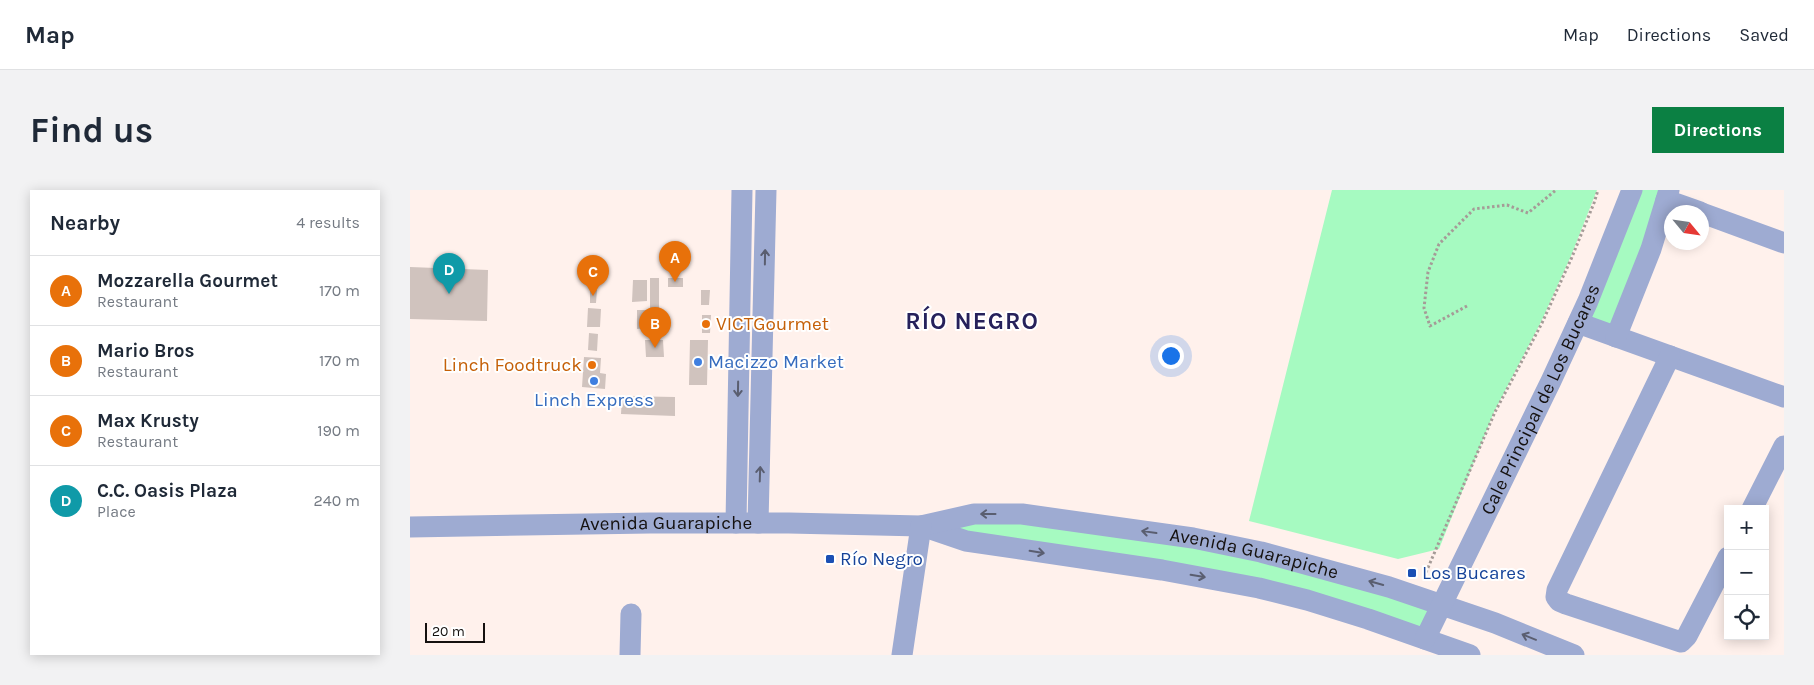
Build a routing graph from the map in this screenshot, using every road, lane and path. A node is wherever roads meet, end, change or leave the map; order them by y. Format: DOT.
graph roads {
  1 [pos="742,190"];
  2 [pos="766,190"];
  3 [pos="1556,190"];
  4 [pos="1598,190"];
  5 [pos="1632,190"];
  6 [pos="1667,195"];
  7 [pos="1686,205"];
  8 [pos="1709,216"];
  9 [pos="1784,243"];
  10 [pos="739,305"];
  11 [pos="764,306"];
  12 [pos="1467,306"];
  13 [pos="1578,323"];
  14 [pos="1616,337"];
  15 [pos="1670,356"];
  16 [pos="1784,397"];
  17 [pos="1784,446"];
  18 [pos="1754,505"];
  19 [pos="736,523"];
  20 [pos="758,523"];
  21 [pos="921,526"];
  22 [pos="410,527"];
  23 [pos="1724,565"];
  24 [pos="1416,596"];
  25 [pos="1441,605"];
  26 [pos="631,614"];
  27 [pos="1425,639"];
  28 [pos="630,655"];
  29 [pos="902,655"];
  30 [pos="1470,655"];
  31 [pos="1574,655"];
  1 -- 10 [label="street"];
  11 -- 2 [label="street, one-way"];
  3 -- 12 [label="path"];
  4 -- 24 [label="path"];
  5 -- 13 [label="street, Cale Principal de Los Bucares"];
  6 -- 7 [label="street"];
  6 -- 14 [label="street"];
  8 -- 9 [label="street"];
  10 -- 11 [label="street"];
  10 -- 19 [label="street, one-way"];
  20 -- 11 [label="street, one-way"];
  13 -- 14 [label="street"];
  13 -- 25 [label="street, Cale Principal de Los Bucares"];
  14 -- 15 [label="street"];
  15 -- 16 [label="street"];
  15 -- 23 [label="street"];
  17 -- 18 [label="street"];
  19 -- 20 [label="street, Avenida Guarapiche"];
  19 -- 22 [label="street, Avenida Guarapiche"];
  20 -- 21 [label="street, Avenida Guarapiche"];
  24 -- 21 [label="street, Avenida Guarapiche, one-way"];
  21 -- 27 [label="street, Avenida Guarapiche, one-way"];
  21 -- 29 [label="street"];
  24 -- 25 [label="street, Avenida Guarapiche"];
  25 -- 27 [label="street, Cale Principal de Los Bucares"];
  31 -- 25 [label="street, Avenida Guarapiche, one-way"];
  26 -- 28 [label="street"];
  27 -- 30 [label="street, Avenida Guarapiche"];
}
